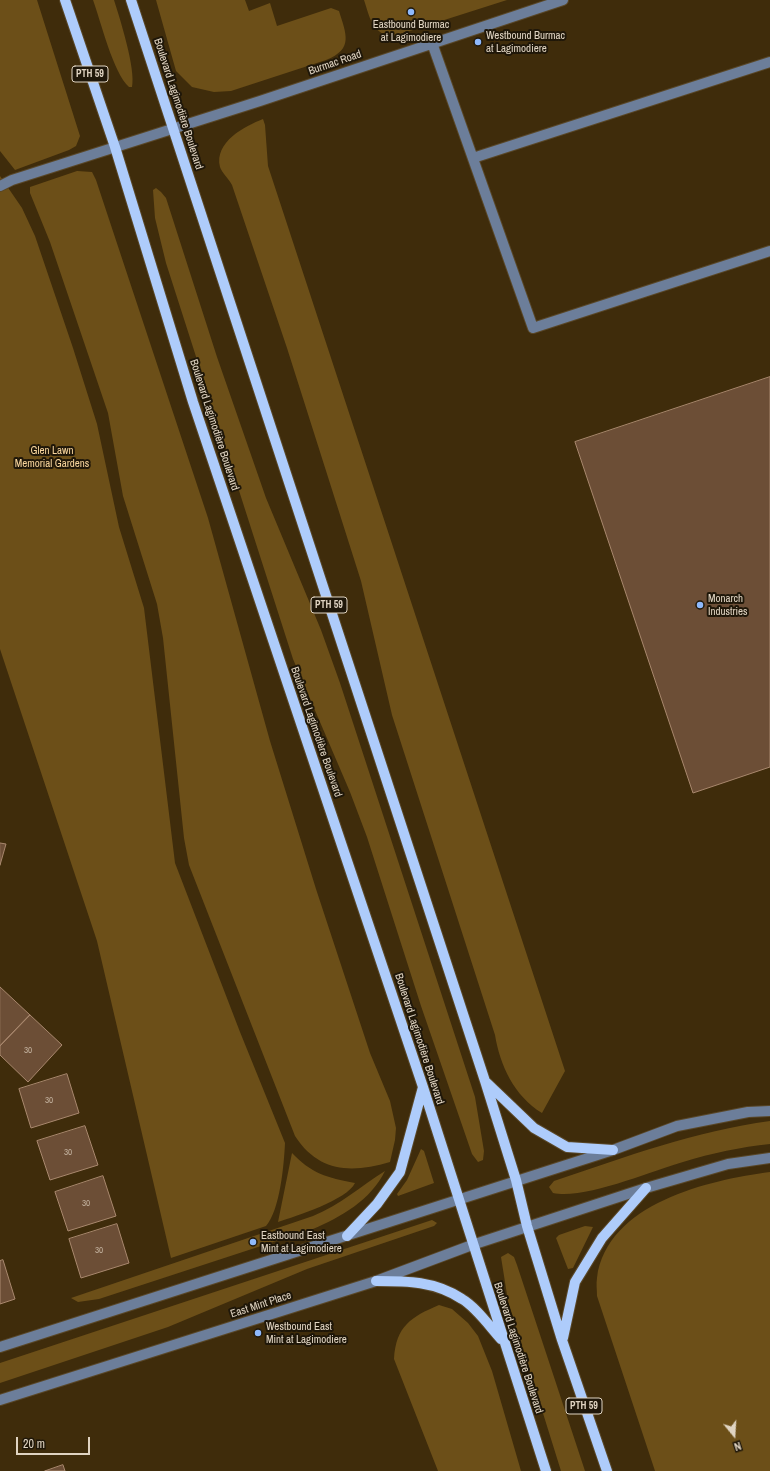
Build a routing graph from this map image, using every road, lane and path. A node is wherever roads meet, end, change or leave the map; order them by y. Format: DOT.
graph roads {
  1 [pos="65,0"];
  2 [pos="131,0"];
  3 [pos="563,0"];
  4 [pos="432,43"];
  5 [pos="770,62"];
  6 [pos="173,129"];
  7 [pos="114,147"];
  8 [pos="473,158"];
  9 [pos="0,186"];
  10 [pos="770,251"];
  11 [pos="485,1081"];
  12 [pos="423,1087"];
  13 [pos="770,1111"];
  14 [pos="613,1150"];
  15 [pos="770,1158"];
  16 [pos="516,1180"];
  17 [pos="646,1188"];
  18 [pos="459,1199"];
  19 [pos="527,1226"];
  20 [pos="347,1236"];
  21 [pos="472,1245"];
  22 [pos="376,1280"];
  23 [pos="562,1340"];
  24 [pos="503,1341"];
  25 [pos="0,1347"];
  26 [pos="0,1400"];
  27 [pos="546,1471"];
  28 [pos="607,1471"];
  1 -- 7 [label="main road, Boulevard Lagimodière Boulevard / PTH 59"];
  2 -- 6 [label="main road, Boulevard Lagimodière Boulevard / PTH 59"];
  3 -- 4 [label="street, Burmac Road"];
  4 -- 6 [label="street, Burmac Road"];
  4 -- 8 [label="street"];
  5 -- 8 [label="street"];
  6 -- 7 [label="street, Burmac Road"];
  6 -- 11 [label="main road, Boulevard Lagimodière Boulevard / PTH 59"];
  7 -- 9 [label="street, Burmac Road"];
  7 -- 12 [label="main road, Boulevard Lagimodière Boulevard / PTH 59"];
  8 -- 10 [label="street"];
  11 -- 14 [label="main road"];
  11 -- 16 [label="main road, Boulevard Lagimodière Boulevard / PTH 59"];
  12 -- 18 [label="main road, Boulevard Lagimodière Boulevard / PTH 59"];
  12 -- 20 [label="main road"];
  13 -- 14 [label="street"];
  14 -- 16 [label="street"];
  15 -- 17 [label="street, East Mint Place"];
  16 -- 18 [label="street"];
  16 -- 19 [label="main road, Boulevard Lagimodière Boulevard / PTH 59"];
  17 -- 19 [label="street, East Mint Place"];
  17 -- 23 [label="main road"];
  18 -- 20 [label="street"];
  18 -- 21 [label="main road, Boulevard Lagimodière Boulevard / PTH 59"];
  19 -- 21 [label="street, East Mint Place"];
  19 -- 23 [label="main road, Boulevard Lagimodière Boulevard / PTH 59"];
  20 -- 25 [label="street"];
  21 -- 22 [label="street, East Mint Place"];
  21 -- 24 [label="main road, Boulevard Lagimodière Boulevard / PTH 59"];
  22 -- 24 [label="main road"];
  22 -- 26 [label="street, East Mint Place"];
  23 -- 28 [label="main road, Boulevard Lagimodière Boulevard / PTH 59"];
  24 -- 27 [label="main road, Boulevard Lagimodière Boulevard / PTH 59"];
}
